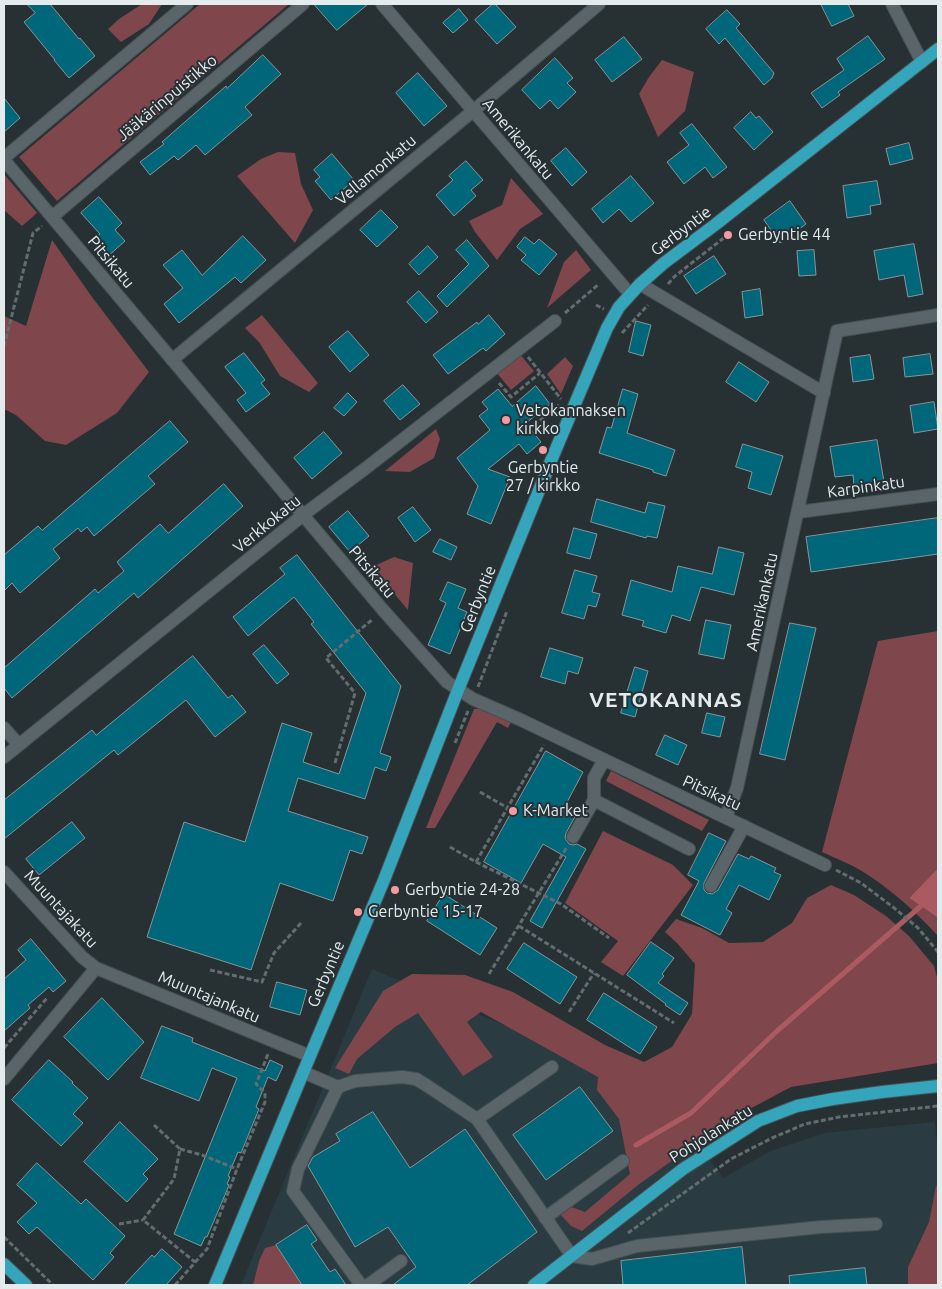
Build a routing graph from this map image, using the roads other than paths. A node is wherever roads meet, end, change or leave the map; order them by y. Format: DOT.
graph roads {
  1 [pos="187,4"];
  2 [pos="303,4"];
  3 [pos="382,4"];
  4 [pos="599,4"];
  5 [pos="892,4"];
  6 [pos="938,49"];
  7 [pos="922,62"];
  8 [pos="473,111"];
  9 [pos="4,159"];
  10 [pos="52,217"];
  11 [pos="640,284"];
  12 [pos="630,294"];
  13 [pos="938,315"];
  14 [pos="555,321"];
  15 [pos="172,360"];
  16 [pos="824,393"];
  17 [pos="938,494"];
  18 [pos="798,512"];
  19 [pos="303,515"];
  20 [pos="458,690"];
  21 [pos="4,728"];
  22 [pos="19,745"];
  23 [pos="4,757"];
  24 [pos="604,760"];
  25 [pos="594,800"];
  26 [pos="726,818"];
  27 [pos="744,826"];
  28 [pos="573,837"];
  29 [pos="689,849"];
  30 [pos="825,865"];
  31 [pos="4,872"];
  32 [pos="711,886"];
  33 [pos="96,968"];
  34 [pos="310,1056"];
  35 [pos="552,1067"];
  36 [pos="303,1072"];
  37 [pos="4,1079"];
  38 [pos="938,1086"];
  39 [pos="338,1087"];
  40 [pos="477,1119"];
  41 [pos="623,1161"];
  42 [pos="545,1218"];
  43 [pos="876,1224"];
  44 [pos="572,1256"];
  45 [pos="402,1261"];
  46 [pos="4,1264"];
  47 [pos="26,1285"];
  48 [pos="215,1285"];
  49 [pos="361,1285"];
  50 [pos="368,1285"];
  51 [pos="534,1285"];
  1 -- 9 [label="street"];
  2 -- 10 [label="street, Jääkärinpuistikko"];
  3 -- 8 [label="street, Amerikankatu"];
  4 -- 8 [label="street, Vellamonkatu"];
  5 -- 7 [label="street"];
  6 -- 7 [label="main road, Gerbyntie"];
  7 -- 11 [label="main road, Gerbyntie"];
  8 -- 12 [label="street, Amerikankatu"];
  8 -- 15 [label="street, Vellamonkatu"];
  9 -- 10 [label="street, Pitsikatu"];
  10 -- 15 [label="street, Pitsikatu"];
  11 -- 12 [label="main road, Gerbyntie"];
  11 -- 16 [label="street"];
  12 -- 20 [label="main road, Gerbyntie"];
  13 -- 16 [label="street, Amerikankatu"];
  14 -- 19 [label="street, Verkkokatu"];
  15 -- 19 [label="street, Pitsikatu"];
  16 -- 18 [label="street, Amerikankatu"];
  17 -- 18 [label="street, Karpinkatu"];
  18 -- 26 [label="street, Amerikankatu"];
  19 -- 20 [label="street, Pitsikatu"];
  19 -- 22 [label="street, Verkkokatu"];
  20 -- 24 [label="street, Pitsikatu"];
  20 -- 34 [label="main road, Gerbyntie"];
  21 -- 22 [label="street"];
  22 -- 23 [label="street, Verkkokatu"];
  24 -- 25 [label="street"];
  24 -- 26 [label="street, Pitsikatu"];
  25 -- 28 [label="street"];
  25 -- 29 [label="street"];
  26 -- 27 [label="street, Pitsikatu"];
  27 -- 30 [label="street, Pitsikatu"];
  27 -- 32 [label="street"];
  31 -- 33 [label="street, Muuntajakatu"];
  33 -- 34 [label="street, Muuntajankatu"];
  33 -- 37 [label="street"];
  34 -- 36 [label="main road, Gerbyntie"];
  35 -- 40 [label="street"];
  36 -- 39 [label="street"];
  36 -- 48 [label="main road, Gerbyntie"];
  38 -- 44 [label="main road, Pohjolankatu"];
  39 -- 40 [label="street"];
  39 -- 49 [label="street"];
  40 -- 42 [label="street"];
  41 -- 42 [label="street"];
  42 -- 44 [label="street"];
  43 -- 44 [label="street"];
  44 -- 51 [label="main road, Pohjolankatu"];
  45 -- 50 [label="street"];
  46 -- 47 [label="main road"];
}
